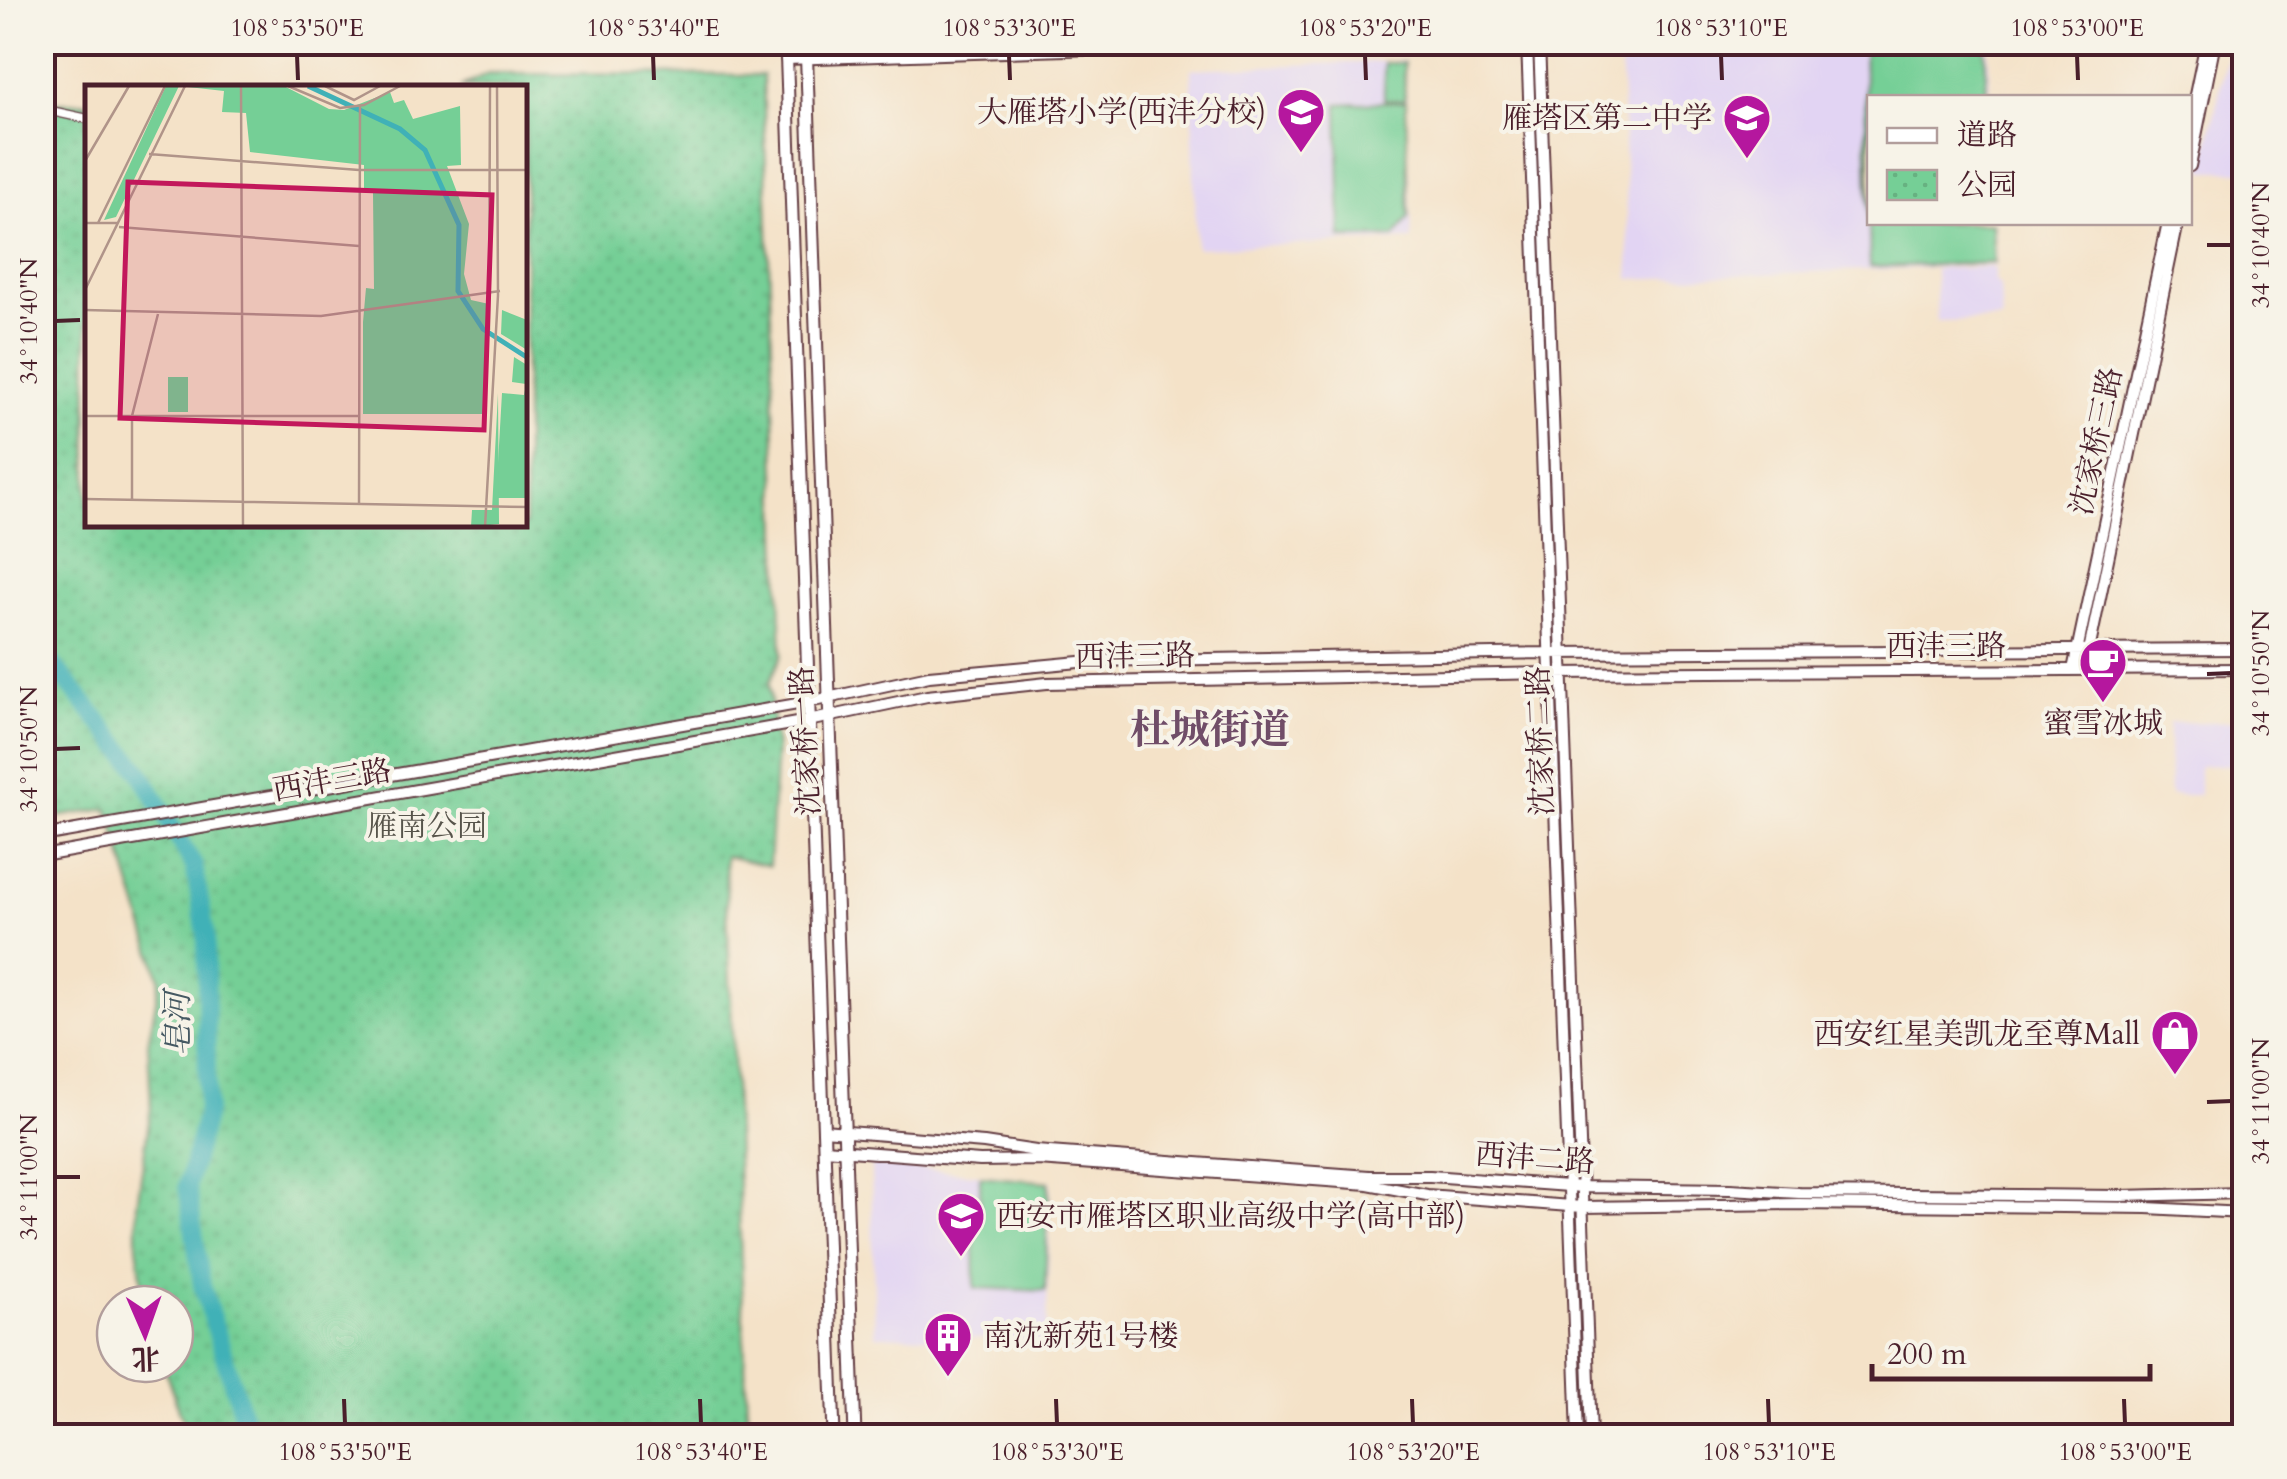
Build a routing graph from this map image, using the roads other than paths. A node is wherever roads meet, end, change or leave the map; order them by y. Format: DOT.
graph roads {
  1 [pos="786,42"];
  2 [pos="806,42"];
  3 [pos="1311,42"];
  4 [pos="1527,42"];
  5 [pos="1539,42"];
  6 [pos="2206,42"];
  7 [pos="2215,42"];
  8 [pos="806,59"];
  9 [pos="786,60"];
  10 [pos="2192,108"];
  11 [pos="42,109"];
  12 [pos="85,118"];
  13 [pos="2192,156"];
  14 [pos="2167,225"];
  15 [pos="2177,225"];
  16 [pos="2083,650"];
  17 [pos="2244,650"];
  18 [pos="1548,653"];
  19 [pos="1562,653"];
  20 [pos="2244,669"];
  21 [pos="2079,670"];
  22 [pos="1548,673"];
  23 [pos="1564,674"];
  24 [pos="828,698"];
  25 [pos="809,702"];
  26 [pos="831,716"];
  27 [pos="808,721"];
  28 [pos="42,836"];
  29 [pos="42,856"];
  30 [pos="823,1130"];
  31 [pos="844,1132"];
  32 [pos="824,1148"];
  33 [pos="845,1150"];
  34 [pos="1568,1186"];
  35 [pos="1582,1187"];
  36 [pos="2244,1193"];
  37 [pos="1568,1206"];
  38 [pos="1583,1208"];
  39 [pos="2244,1213"];
  40 [pos="834,1436"];
  41 [pos="855,1436"];
  42 [pos="1578,1436"];
  43 [pos="1591,1436"];
  1 -- 9 [label="main road, 沈家桥一路"];
  2 -- 8 [label="main road, 沈家桥一路"];
  3 -- 8 [label="street"];
  4 -- 18 [label="street, 沈家桥二路"];
  5 -- 19 [label="street, 沈家桥二路"];
  6 -- 10 [label="street"];
  7 -- 13 [label="street"];
  8 -- 9 [label="street"];
  8 -- 24 [label="main road, 沈家桥一路"];
  9 -- 25 [label="main road, 沈家桥一路"];
  11 -- 12 [label="street"];
  14 -- 16 [label="street, 沈家桥三路"];
  15 -- 16 [label="street, 沈家桥三路"];
  16 -- 17 [label="street, 西沣三路"];
  16 -- 19 [label="street, 西沣三路"];
  16 -- 21 [label="street, 沈家桥三路"];
  18 -- 19 [label="street, 西沣三路"];
  18 -- 22 [label="street, 沈家桥二路"];
  18 -- 24 [label="street, 西沣三路"];
  19 -- 23 [label="street, 沈家桥二路"];
  20 -- 21 [label="street, 西沣三路"];
  21 -- 23 [label="street, 西沣三路"];
  22 -- 23 [label="street, 西沣三路"];
  22 -- 26 [label="street, 西沣三路"];
  22 -- 34 [label="street, 沈家桥二路"];
  23 -- 35 [label="street, 沈家桥二路"];
  24 -- 25 [label="street, 西沣三路"];
  24 -- 26 [label="main road, 沈家桥一路"];
  25 -- 27 [label="main road, 沈家桥一路"];
  25 -- 28 [label="street, 西沣三路"];
  26 -- 27 [label="street, 西沣三路"];
  26 -- 31 [label="main road, 沈家桥一路"];
  27 -- 29 [label="street, 西沣三路"];
  27 -- 30 [label="main road, 沈家桥一路"];
  30 -- 31 [label="street, 西沣二路"];
  30 -- 32 [label="main road, 沈家桥一路"];
  31 -- 33 [label="main road, 沈家桥一路"];
  31 -- 34 [label="street, 西沣二路"];
  32 -- 33 [label="street, 西沣二路"];
  32 -- 40 [label="main road, 沈家桥一路"];
  33 -- 37 [label="street, 西沣二路"];
  33 -- 41 [label="main road, 沈家桥一路"];
  34 -- 35 [label="street, 西沣二路"];
  34 -- 37 [label="street, 沈家桥二路"];
  35 -- 36 [label="street, 西沣二路"];
  35 -- 38 [label="street, 沈家桥二路"];
  37 -- 38 [label="street, 西沣二路"];
  37 -- 42 [label="street, 沈家桥二路"];
  38 -- 39 [label="street, 西沣二路"];
  38 -- 43 [label="street, 沈家桥二路"];
}
